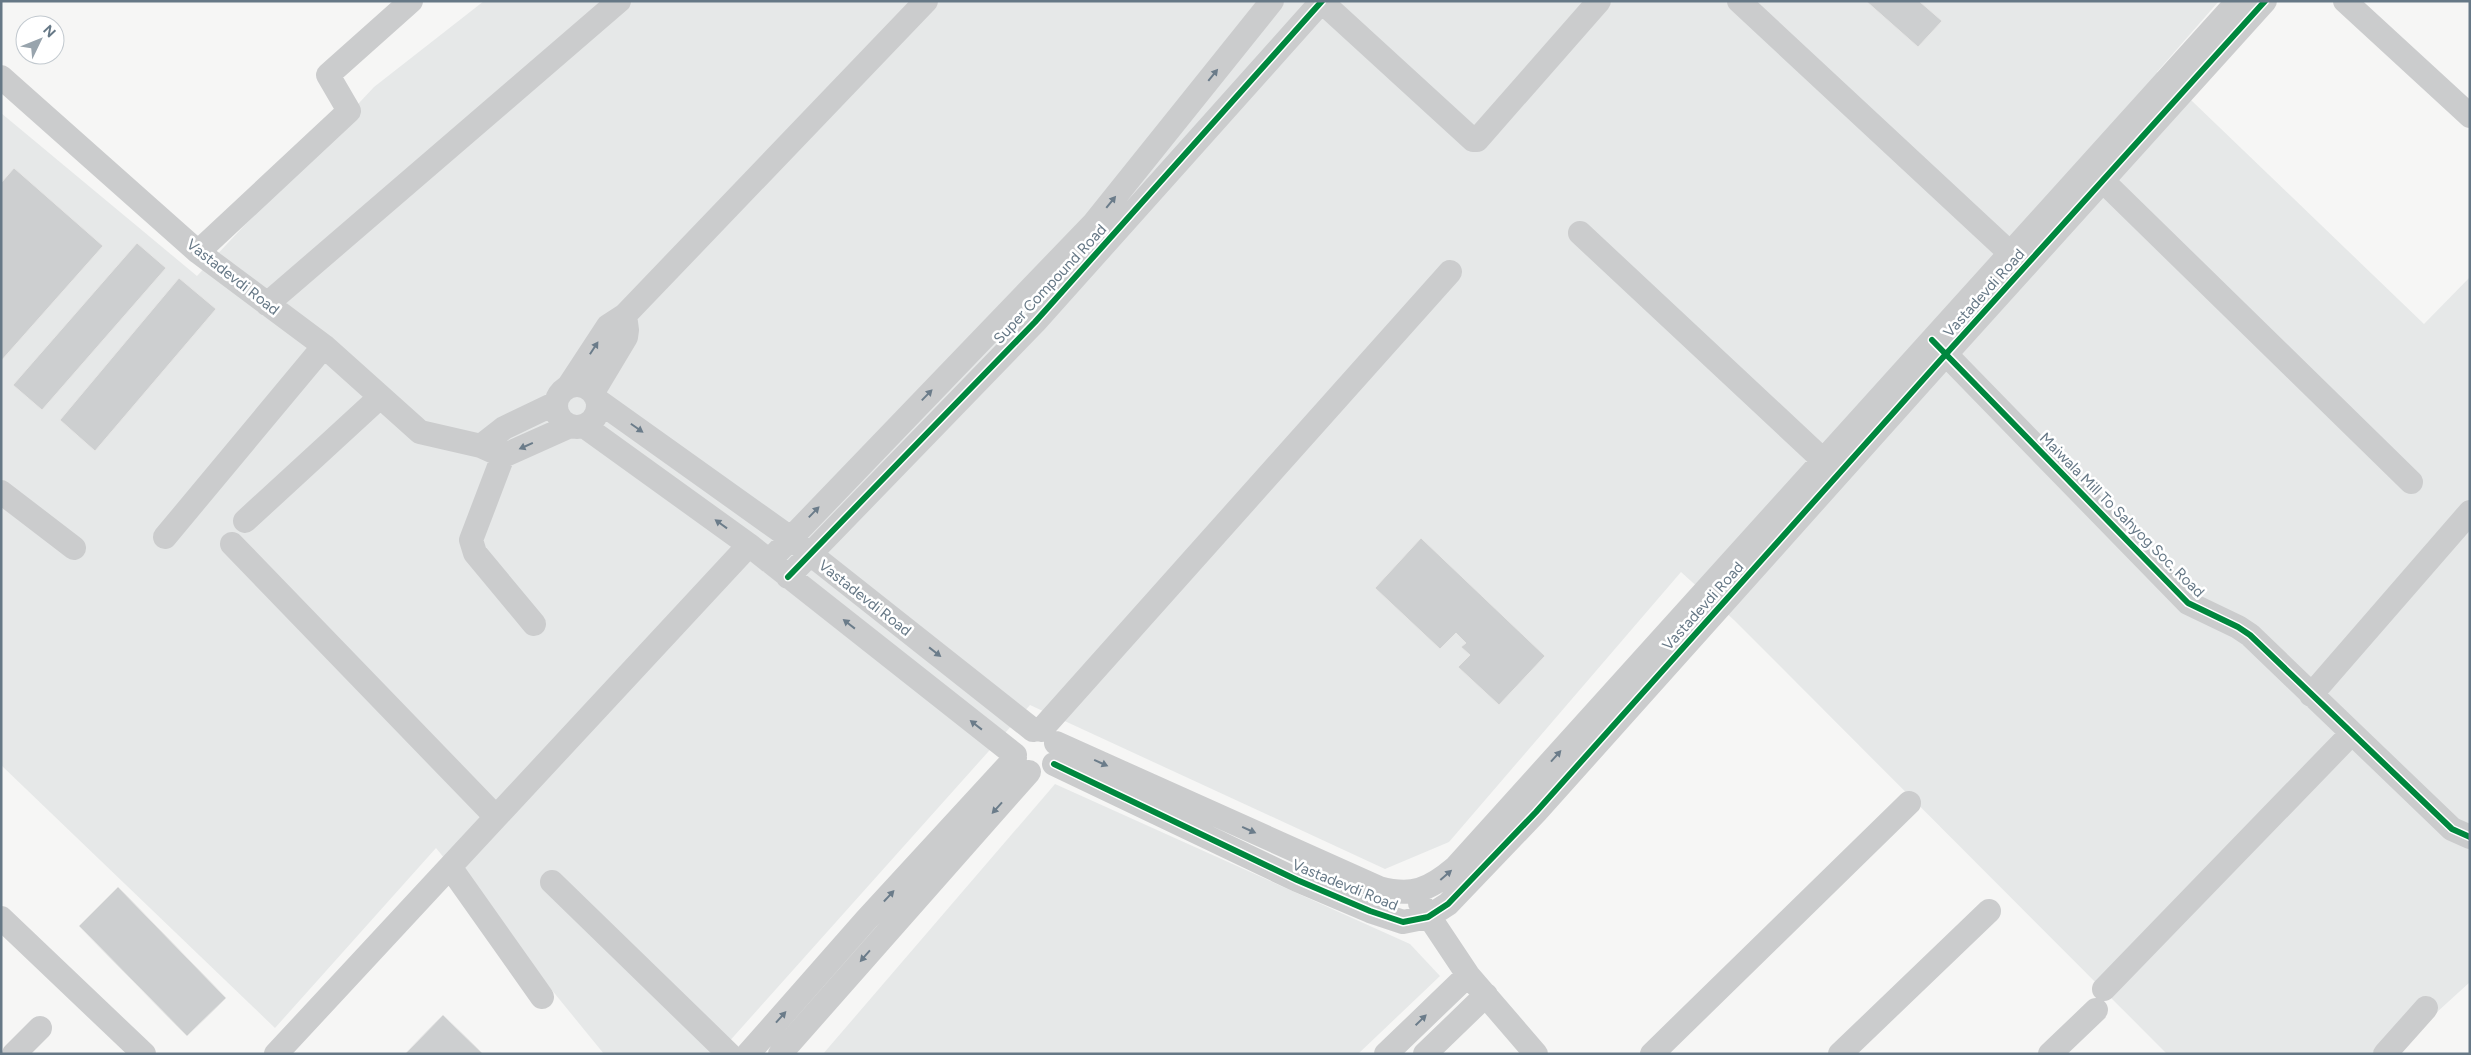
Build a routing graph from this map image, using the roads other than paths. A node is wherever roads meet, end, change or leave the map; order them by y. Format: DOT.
graph roads {
  1 [pos="411,1"];
  2 [pos="619,1"];
  3 [pos="926,1"];
  4 [pos="1272,1"];
  5 [pos="1322,1"];
  6 [pos="1599,1"];
  7 [pos="1739,1"];
  8 [pos="2238,1"];
  9 [pos="2265,1"];
  10 [pos="2345,1"];
  11 [pos="1,77"];
  12 [pos="2470,116"];
  13 [pos="2102,180"];
  14 [pos="1580,233"];
  15 [pos="198,252"];
  16 [pos="2010,254"];
  17 [pos="1450,272"];
  18 [pos="267,304"];
  19 [pos="625,315"];
  20 [pos="324,346"];
  21 [pos="1939,347"];
  22 [pos="562,395"];
  23 [pos="595,396"];
  24 [pos="380,397"];
  25 [pos="577,426"];
  26 [pos="481,446"];
  27 [pos="503,456"];
  28 [pos="1824,461"];
  29 [pos="2411,482"];
  30 [pos="1,492"];
  31 [pos="2470,512"];
  32 [pos="245,521"];
  33 [pos="165,537"];
  34 [pos="789,537"];
  35 [pos="232,544"];
  36 [pos="749,545"];
  37 [pos="74,548"];
  38 [pos="809,554"];
  39 [pos="769,561"];
  40 [pos="788,577"];
  41 [pos="534,624"];
  42 [pos="2311,695"];
  43 [pos="2352,733"];
  44 [pos="1046,742"];
  45 [pos="1020,762"];
  46 [pos="1909,803"];
  47 [pos="496,817"];
  48 [pos="2470,837"];
  49 [pos="450,867"];
  50 [pos="552,882"];
  51 [pos="1414,892"];
  52 [pos="1989,911"];
  53 [pos="1428,917"];
  54 [pos="1,918"];
  55 [pos="1468,975"];
  56 [pos="1486,995"];
  57 [pos="542,997"];
  58 [pos="2426,1008"];
  59 [pos="40,1028"];
  60 [pos="14,1054"];
  61 [pos="144,1054"];
  62 [pos="276,1054"];
  63 [pos="729,1054"];
  64 [pos="748,1054"];
  65 [pos="780,1054"];
  66 [pos="1386,1054"];
  67 [pos="1425,1054"];
  68 [pos="1536,1054"];
  69 [pos="1652,1054"];
  70 [pos="1840,1054"];
  71 [pos="2050,1054"];
  72 [pos="2385,1054"];
  1 -- 15 [label="street"];
  2 -- 18 [label="street"];
  3 -- 19 [label="street"];
  34 -- 4 [label="street, Super Compound Road, one-way"];
  5 -- 6 [label="street"];
  5 -- 38 [label="street, Super Compound Road"];
  7 -- 16 [label="street"];
  8 -- 16 [label="street, Vastadevdi Road"];
  9 -- 13 [label="street, Vastadevdi Road"];
  10 -- 12 [label="street"];
  11 -- 15 [label="street, Vastadevdi Road"];
  13 -- 21 [label="street, Vastadevdi Road"];
  13 -- 29 [label="street"];
  14 -- 28 [label="street"];
  15 -- 18 [label="street, Vastadevdi Road"];
  16 -- 21 [label="street, Vastadevdi Road"];
  17 -- 44 [label="street"];
  18 -- 20 [label="street, Vastadevdi Road"];
  22 -- 19 [label="street, one-way"];
  19 -- 23 [label="street"];
  20 -- 24 [label="street, Vastadevdi Road"];
  20 -- 33 [label="street"];
  21 -- 28 [label="street, Vastadevdi Road"];
  21 -- 42 [label="street, Maiwala Mill To Sahyog Soc. Road"];
  21 -- 53 [label="street, Vastadevdi Road"];
  22 -- 23 [label="street"];
  22 -- 25 [label="street"];
  22 -- 26 [label="street"];
  23 -- 25 [label="street"];
  23 -- 34 [label="street, Vastadevdi Road, one-way"];
  24 -- 26 [label="street, Vastadevdi Road"];
  24 -- 32 [label="street"];
  25 -- 27 [label="street, one-way"];
  36 -- 25 [label="street, Vastadevdi Road, one-way"];
  26 -- 27 [label="street, Vastadevdi Road"];
  27 -- 41 [label="street"];
  51 -- 28 [label="street, Vastadevdi Road, one-way"];
  30 -- 37 [label="street"];
  31 -- 42 [label="street"];
  34 -- 38 [label="street, Vastadevdi Road"];
  34 -- 39 [label="street, Super Compound Road"];
  35 -- 47 [label="street"];
  36 -- 39 [label="street, Vastadevdi Road"];
  36 -- 47 [label="street"];
  38 -- 40 [label="street, Super Compound Road"];
  38 -- 44 [label="street, Vastadevdi Road, one-way"];
  39 -- 40 [label="street, Vastadevdi Road"];
  45 -- 40 [label="street, Vastadevdi Road, one-way"];
  42 -- 43 [label="street, Maiwala Mill To Sahyog Soc. Road"];
  43 -- 48 [label="street, Maiwala Mill To Sahyog Soc. Road"];
  43 -- 71 [label="street"];
  44 -- 45 [label="street"];
  44 -- 45 [label="street"];
  44 -- 51 [label="street, Vastadevdi Road, one-way"];
  44 -- 53 [label="street, Vastadevdi Road"];
  64 -- 45 [label="street, one-way"];
  45 -- 65 [label="street, one-way"];
  46 -- 69 [label="street"];
  47 -- 49 [label="street"];
  49 -- 57 [label="street"];
  49 -- 62 [label="street"];
  50 -- 63 [label="street"];
  51 -- 53 [label="street"];
  52 -- 70 [label="street"];
  53 -- 55 [label="street"];
  54 -- 61 [label="street"];
  55 -- 56 [label="street"];
  66 -- 55 [label="street, one-way"];
  56 -- 67 [label="street"];
  56 -- 68 [label="street"];
  58 -- 72 [label="street"];
  59 -- 60 [label="street"];
}
